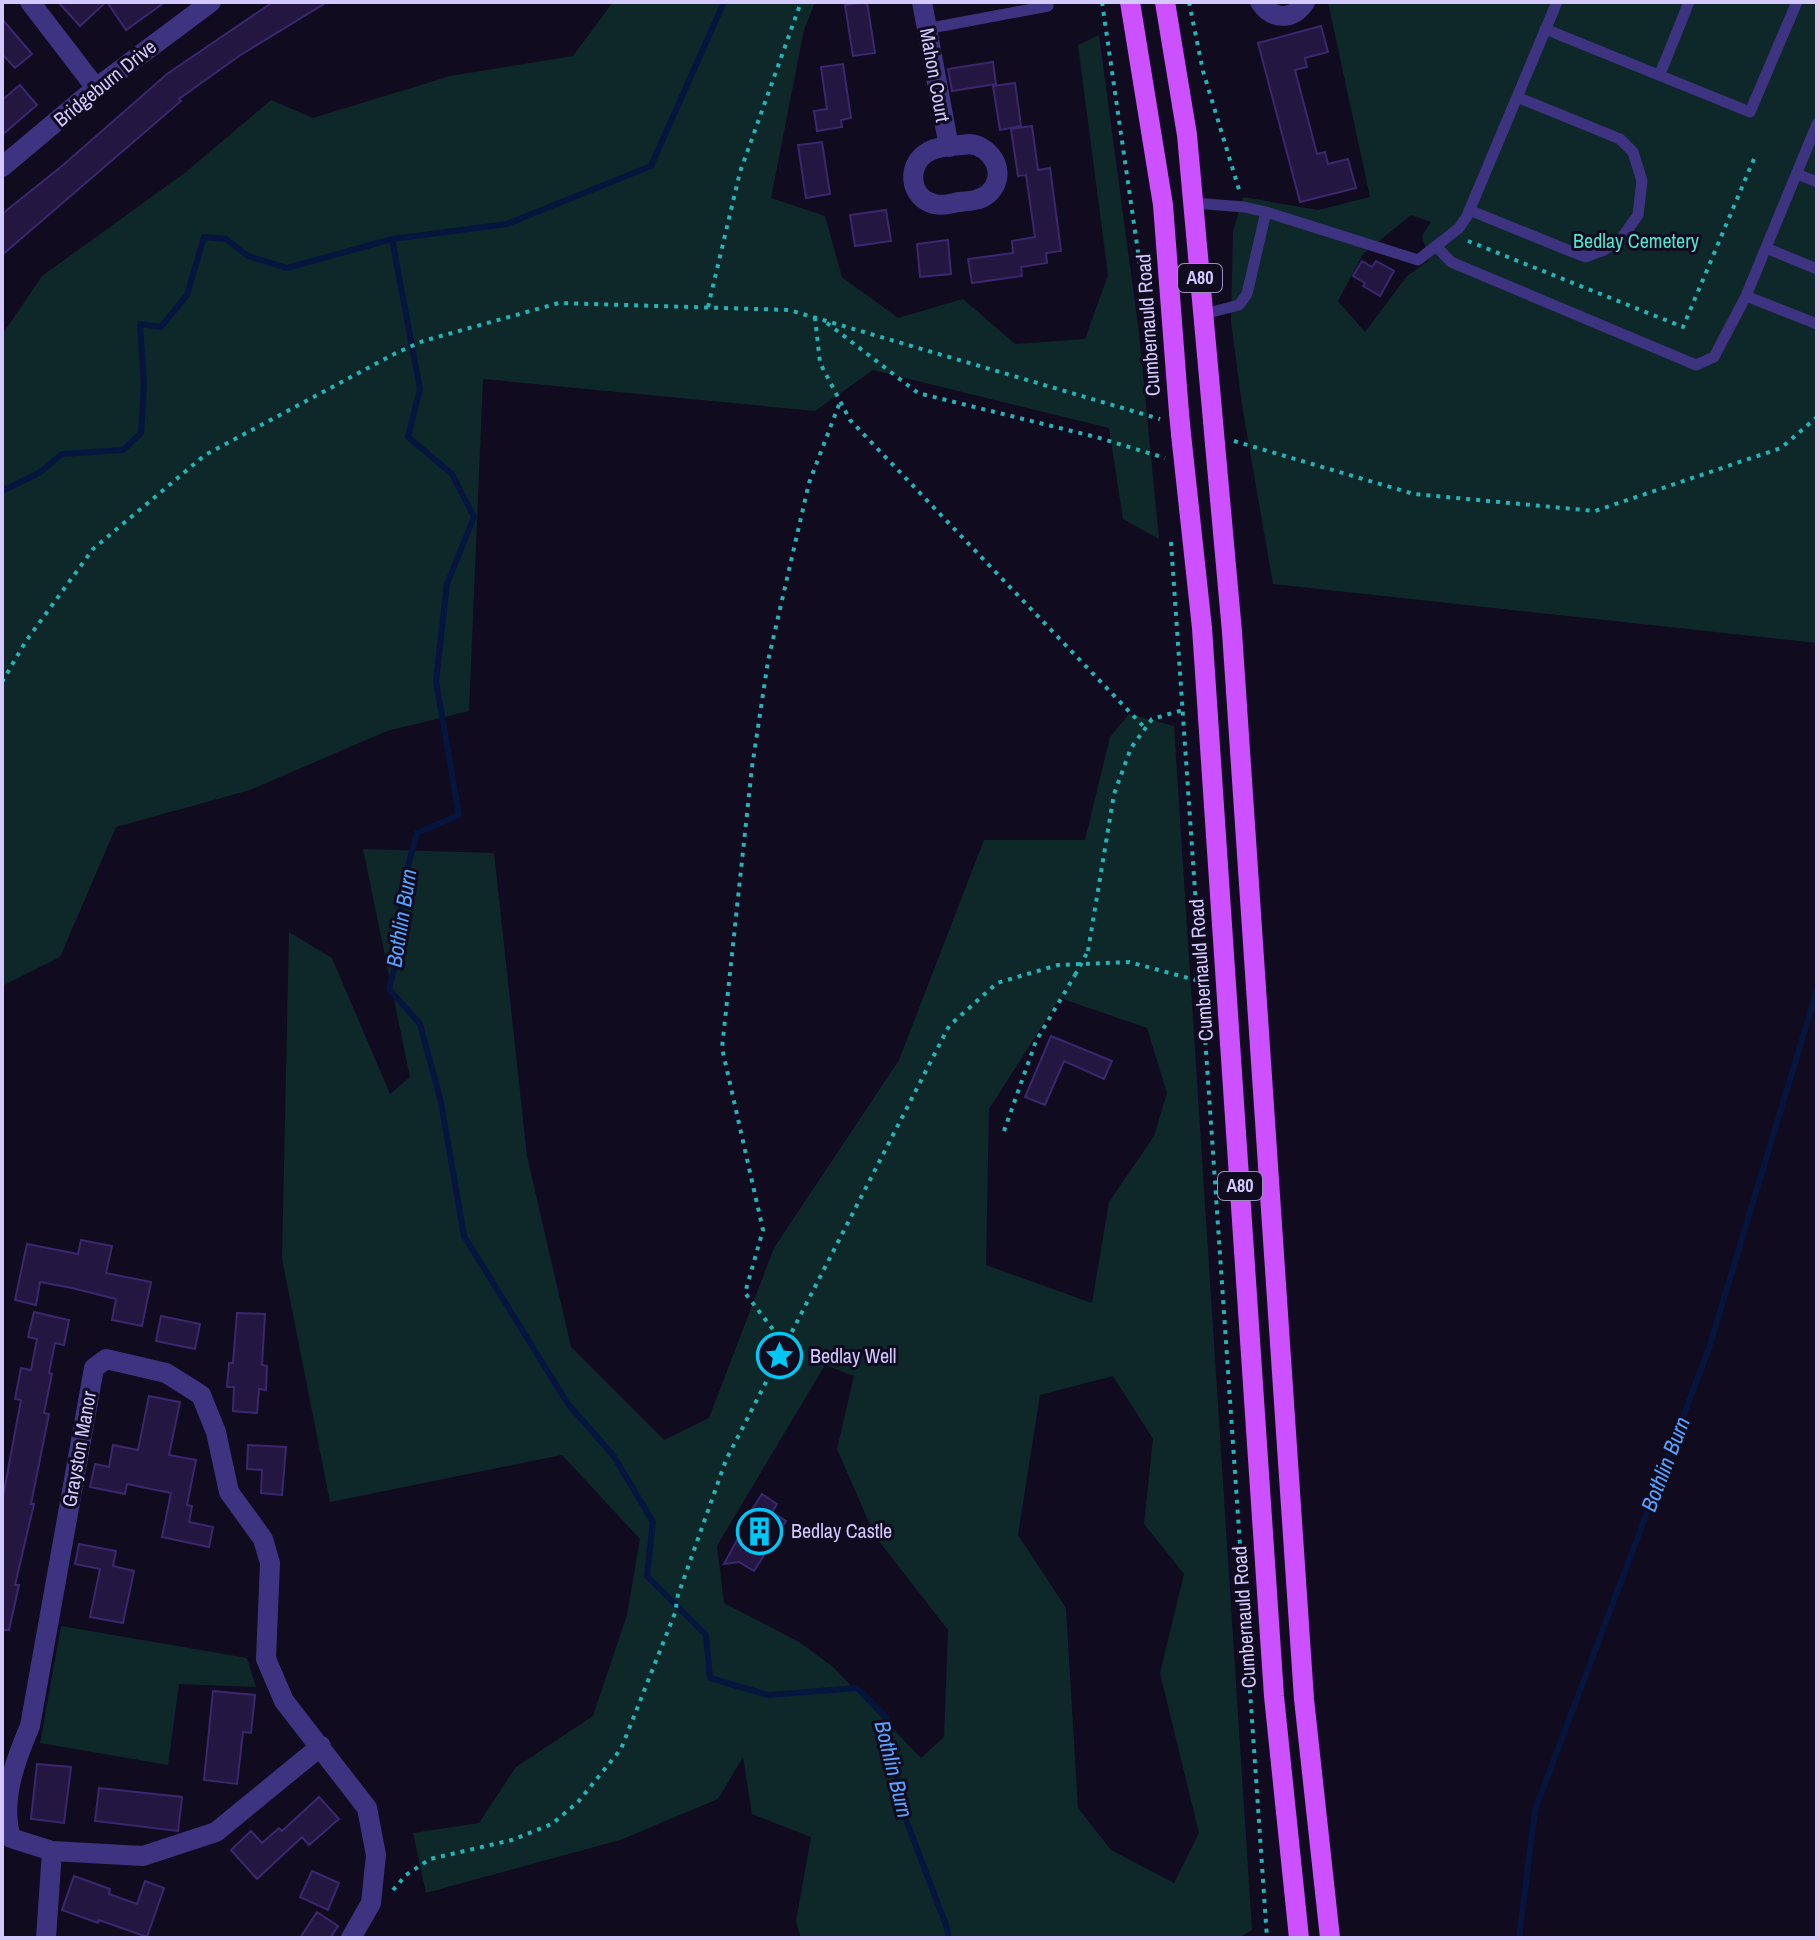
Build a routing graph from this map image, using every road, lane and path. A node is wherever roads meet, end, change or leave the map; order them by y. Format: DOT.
graph roads {
  1 [pos="30,2"];
  2 [pos="211,2"];
  3 [pos="801,2"];
  4 [pos="922,2"];
  5 [pos="1047,2"];
  6 [pos="1102,2"];
  7 [pos="1130,2"];
  8 [pos="1165,2"];
  9 [pos="1189,2"];
  10 [pos="1260,2"];
  11 [pos="1305,2"];
  12 [pos="1557,2"];
  13 [pos="1689,2"];
  14 [pos="1797,2"];
  15 [pos="926,29"];
  16 [pos="1545,29"];
  17 [pos="1660,74"];
  18 [pos="96,88"];
  19 [pos="1517,97"];
  20 [pos="1817,124"];
  21 [pos="949,147"];
  22 [pos="1756,154"];
  23 [pos="2,167"];
  24 [pos="1797,174"];
  25 [pos="1817,182"];
  26 [pos="1194,203"];
  27 [pos="1244,207"];
  28 [pos="1469,210"];
  29 [pos="1266,212"];
  30 [pos="1451,234"];
  31 [pos="1436,246"];
  32 [pos="1766,248"];
  33 [pos="1817,269"];
  34 [pos="1746,296"];
  35 [pos="708,307"];
  36 [pos="1204,314"];
  37 [pos="815,317"];
  38 [pos="823,320"];
  39 [pos="1817,324"];
  40 [pos="1154,360"];
  41 [pos="840,402"];
  42 [pos="1817,417"];
  43 [pos="1178,423"];
  44 [pos="1224,442"];
  45 [pos="1165,458"];
  46 [pos="1170,536"];
  47 [pos="2,682"];
  48 [pos="1207,707"];
  49 [pos="1183,710"];
  50 [pos="1145,728"];
  51 [pos="1203,982"];
  52 [pos="1004,1131"];
  53 [pos="785,1345"];
  54 [pos="321,1746"];
  55 [pos="52,1851"];
  56 [pos="371,1903"];
  57 [pos="46,1938"];
  58 [pos="351,1938"];
  59 [pos="1267,1938"];
  60 [pos="1299,1938"];
  61 [pos="1330,1938"];
  1 -- 18 [label="street"];
  2 -- 18 [label="street, Bridgeburn Drive"];
  3 -- 35 [label="path"];
  4 -- 15 [label="street, Mahon Court"];
  5 -- 15 [label="lane"];
  6 -- 40 [label="path"];
  7 -- 43 [label="main road, Cumbernauld Road / A80"];
  8 -- 26 [label="main road, A80"];
  9 -- 27 [label="path"];
  10 -- 11 [label="street"];
  12 -- 16 [label="lane"];
  13 -- 17 [label="lane"];
  14 -- 17 [label="lane"];
  15 -- 21 [label="street, Mahon Court"];
  16 -- 17 [label="lane"];
  16 -- 19 [label="lane"];
  18 -- 23 [label="street, Bridgeburn Drive"];
  19 -- 28 [label="lane"];
  19 -- 28 [label="lane"];
  20 -- 24 [label="lane"];
  22 -- 30 [label="path"];
  24 -- 25 [label="lane"];
  24 -- 32 [label="lane"];
  26 -- 27 [label="lane"];
  26 -- 36 [label="main road, A80"];
  27 -- 29 [label="lane"];
  28 -- 30 [label="lane"];
  29 -- 31 [label="lane"];
  29 -- 36 [label="lane"];
  30 -- 31 [label="lane"];
  31 -- 34 [label="lane"];
  32 -- 33 [label="lane"];
  32 -- 34 [label="lane"];
  34 -- 39 [label="lane"];
  35 -- 37 [label="path"];
  35 -- 47 [label="path"];
  36 -- 44 [label="main road, A80, bridge"];
  37 -- 38 [label="path"];
  37 -- 41 [label="path"];
  38 -- 43 [label="path"];
  38 -- 45 [label="path"];
  41 -- 50 [label="path"];
  41 -- 53 [label="path"];
  42 -- 44 [label="path"];
  43 -- 48 [label="main road, Cumbernauld Road / A80"];
  44 -- 61 [label="main road, A80"];
  46 -- 49 [label="path"];
  48 -- 49 [label="path"];
  48 -- 60 [label="main road, Cumbernauld Road / A80"];
  49 -- 50 [label="path"];
  49 -- 51 [label="path"];
  50 -- 52 [label="path, bridge"];
  51 -- 53 [label="path"];
  51 -- 59 [label="path"];
  53 -- 56 [label="path"];
  54 -- 55 [label="street, Grayston Manor"];
  54 -- 55 [label="street, Grayston Manor"];
  54 -- 56 [label="street, Grayston Manor"];
  55 -- 57 [label="street"];
  56 -- 58 [label="street"];
}
